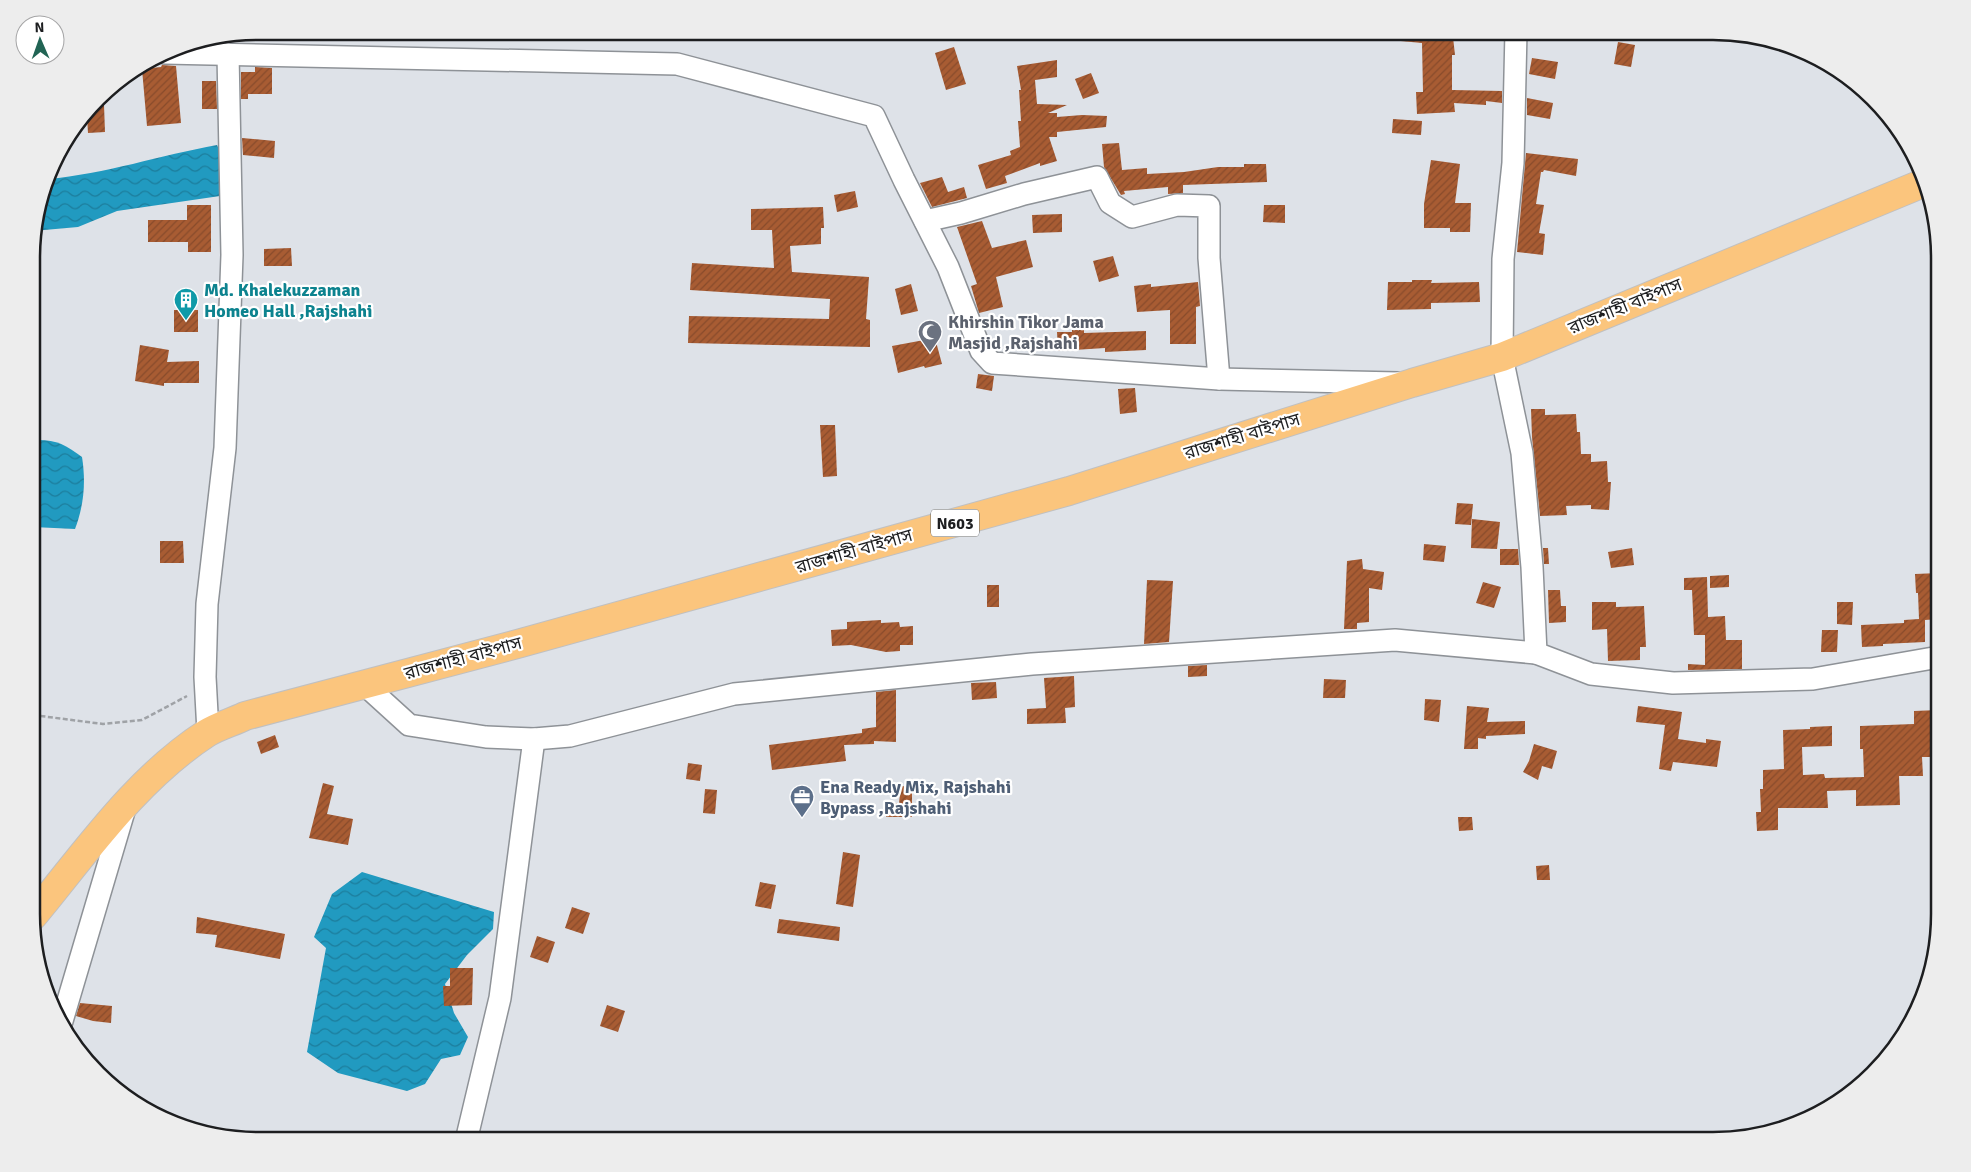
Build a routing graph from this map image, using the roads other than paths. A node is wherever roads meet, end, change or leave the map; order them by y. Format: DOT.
graph roads {
  1 [pos="1516,40"];
  2 [pos="185,53"];
  3 [pos="228,54"];
  4 [pos="1918,185"];
  5 [pos="924,221"];
  6 [pos="1502,357"];
  7 [pos="1219,379"];
  8 [pos="1412,383"];
  9 [pos="1536,653"];
  10 [pos="1931,658"];
  11 [pos="365,685"];
  12 [pos="208,732"];
  13 [pos="534,739"];
  14 [pos="125,805"];
  15 [pos="40,908"];
  16 [pos="64,1013"];
  17 [pos="468,1132"];
  1 -- 6 [label="street"];
  2 -- 3 [label="street"];
  3 -- 5 [label="street"];
  3 -- 12 [label="street"];
  4 -- 6 [label="highway, রাজশাহী বাইপাস / N603"];
  5 -- 7 [label="street"];
  5 -- 7 [label="street"];
  6 -- 8 [label="highway, রাজশাহী বাইপাস / N603"];
  6 -- 9 [label="street"];
  7 -- 8 [label="street"];
  8 -- 11 [label="highway, রাজশাহী বাইপাস / N603"];
  9 -- 10 [label="street"];
  9 -- 13 [label="street"];
  11 -- 12 [label="highway, রাজশাহী বাইপাস / N603"];
  11 -- 13 [label="street"];
  12 -- 14 [label="highway, রাজশাহী বাইপাস / N603"];
  13 -- 17 [label="street"];
  14 -- 15 [label="highway, রাজশাহী বাইপাস / N603"];
  14 -- 16 [label="street"];
}
